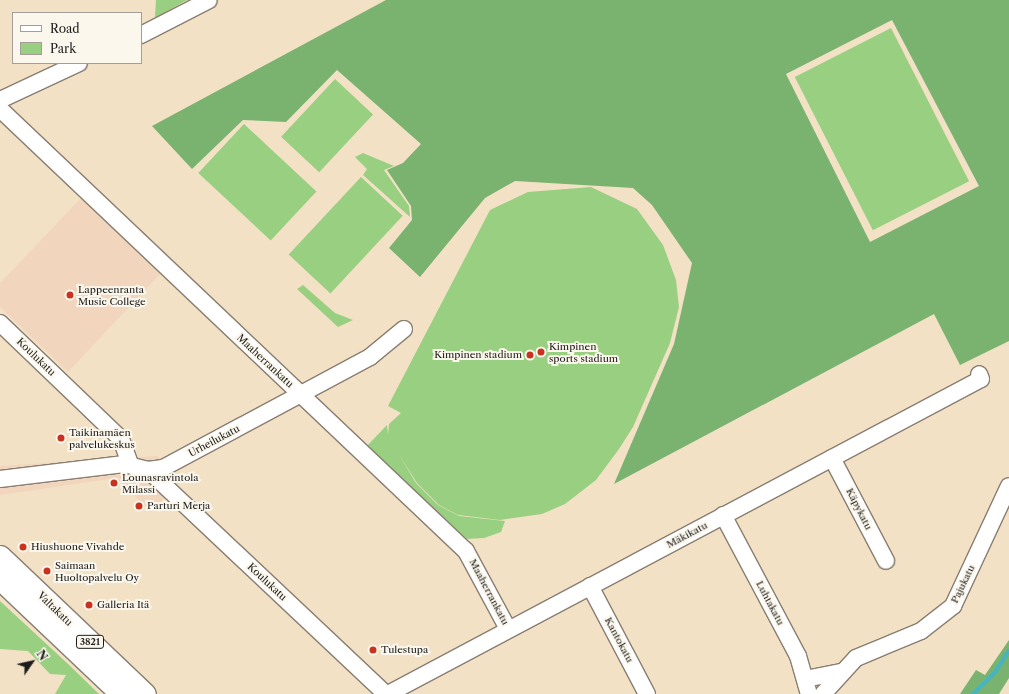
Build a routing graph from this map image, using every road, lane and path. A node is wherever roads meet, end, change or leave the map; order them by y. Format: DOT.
graph roads {
  1 [pos="209,0"];
  2 [pos="142,34"];
  3 [pos="78,64"];
  4 [pos="0,100"];
  5 [pos="0,109"];
  6 [pos="0,323"];
  7 [pos="404,328"];
  8 [pos="979,374"];
  9 [pos="300,394"];
  10 [pos="832,458"];
  11 [pos="130,464"];
  12 [pos="148,470"];
  13 [pos="0,479"];
  14 [pos="1009,486"];
  15 [pos="723,515"];
  16 [pos="0,556"];
  17 [pos="886,561"];
  18 [pos="0,579"];
  19 [pos="590,586"];
  20 [pos="508,629"];
  21 [pos="840,672"];
  22 [pos="807,687"];
  23 [pos="121,694"];
  24 [pos="144,694"];
  25 [pos="387,694"];
  26 [pos="647,694"];
  27 [pos="823,694"];
  1 -- 2 [label="street"];
  3 -- 4 [label="street"];
  5 -- 9 [label="street, Maaherrankatu"];
  6 -- 11 [label="street, Koulukatu"];
  7 -- 9 [label="street, Urheilukatu"];
  8 -- 10 [label="street, Mäkikatu"];
  9 -- 12 [label="street, Urheilukatu"];
  9 -- 20 [label="street, Maaherrankatu"];
  10 -- 15 [label="street, Mäkikatu"];
  10 -- 17 [label="street, Käpykatu"];
  11 -- 12 [label="street"];
  11 -- 13 [label="street"];
  12 -- 25 [label="street, Koulukatu"];
  14 -- 21 [label="street, Pajukatu"];
  15 -- 19 [label="street, Mäkikatu"];
  15 -- 22 [label="street, Luhtakatu"];
  16 -- 24 [label="main road, Valtakatu / 3821"];
  18 -- 23 [label="main road, Valtakatu / 3821"];
  19 -- 20 [label="street, Mäkikatu"];
  19 -- 26 [label="street, Kantokatu"];
  20 -- 25 [label="street, Mäkikatu"];
  21 -- 22 [label="street, Pajukatu"];
  21 -- 27 [label="street, Pajukatu"];
}
